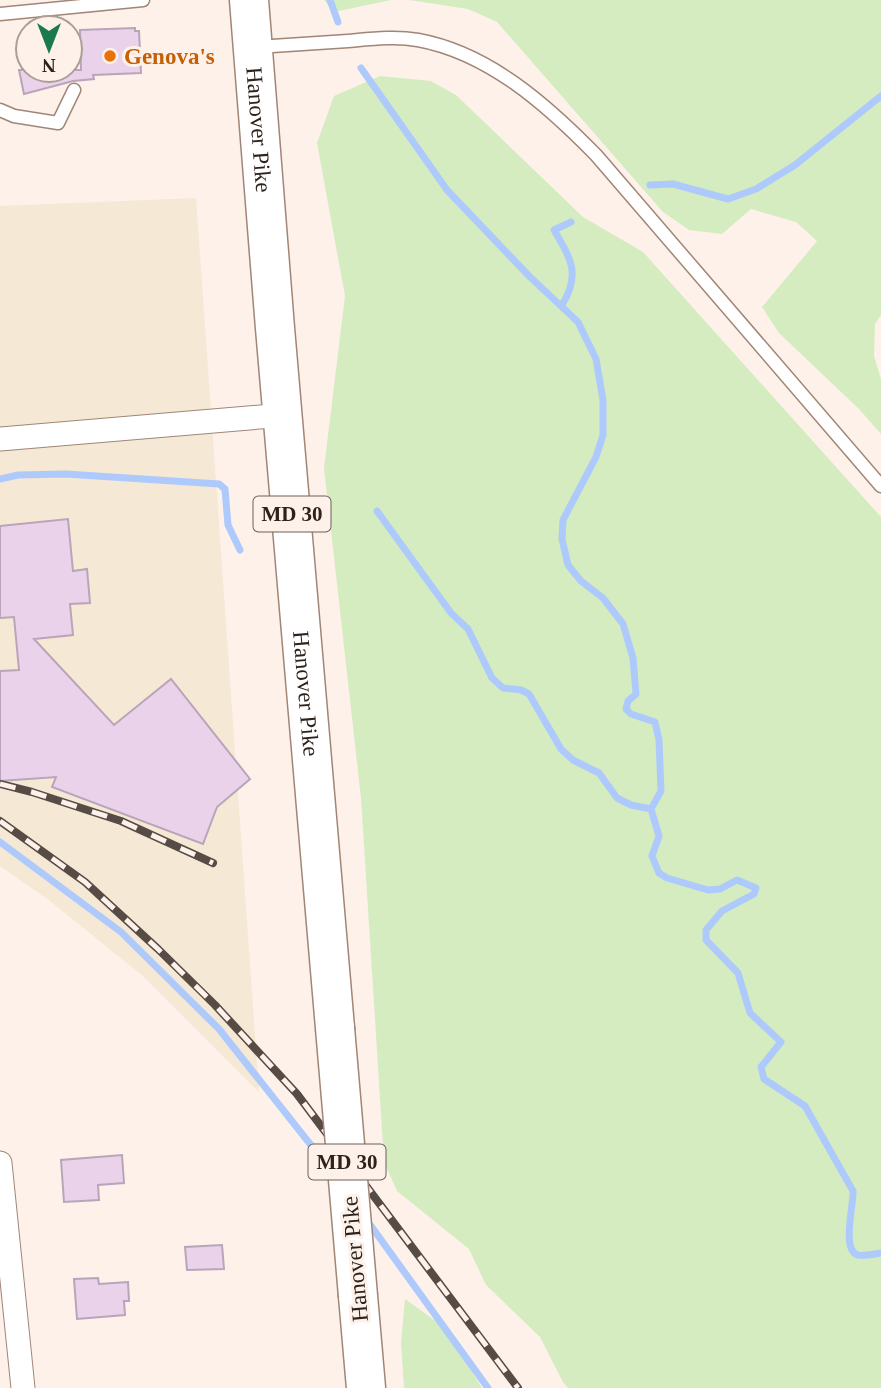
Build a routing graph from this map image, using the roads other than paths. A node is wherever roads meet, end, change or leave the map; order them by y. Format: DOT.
graph roads {
  1 [pos="143,0"];
  2 [pos="249,0"];
  3 [pos="0,14"];
  4 [pos="253,48"];
  5 [pos="74,90"];
  6 [pos="0,110"];
  7 [pos="284,415"];
  8 [pos="0,439"];
  9 [pos="881,486"];
  10 [pos="0,1163"];
  11 [pos="23,1388"];
  12 [pos="366,1388"];
  1 -- 3 [label="lane"];
  2 -- 4 [label="highway, Hanover Pike / MD 30"];
  4 -- 7 [label="highway, Hanover Pike / MD 30"];
  4 -- 9 [label="lane"];
  5 -- 6 [label="lane"];
  7 -- 8 [label="street"];
  7 -- 12 [label="highway, Hanover Pike / MD 30, bridge"];
  10 -- 11 [label="street"];
}
